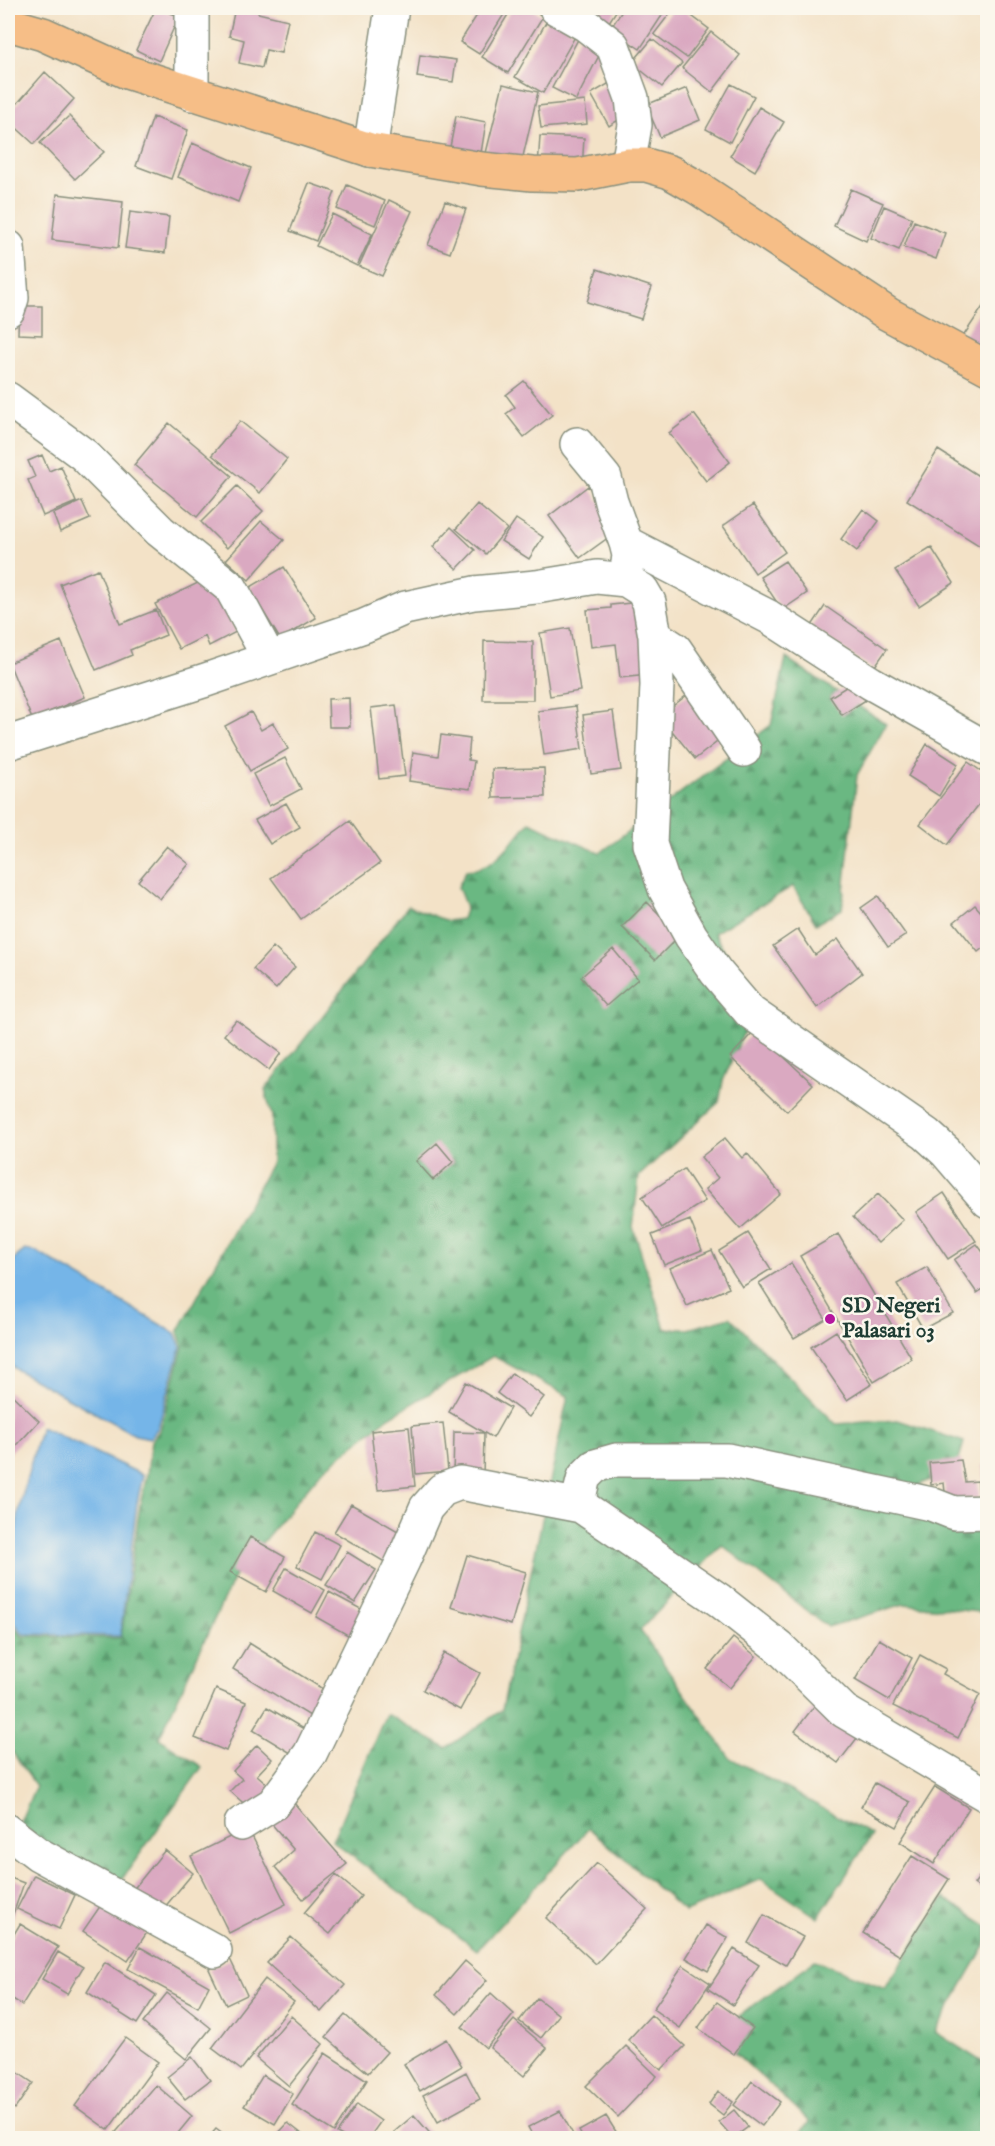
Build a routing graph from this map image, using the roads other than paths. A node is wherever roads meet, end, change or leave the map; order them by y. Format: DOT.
graph roads {
  1 [pos="192,8"];
  2 [pos="392,8"];
  3 [pos="556,8"];
  4 [pos="8,24"];
  5 [pos="192,94"];
  6 [pos="370,150"];
  7 [pos="628,165"];
  8 [pos="8,247"];
  9 [pos="8,310"];
  10 [pos="987,368"];
  11 [pos="8,399"];
  12 [pos="577,444"];
  13 [pos="626,543"];
  14 [pos="626,580"];
  15 [pos="655,636"];
  16 [pos="269,658"];
  17 [pos="8,743"];
  18 [pos="987,749"];
  19 [pos="744,750"];
  20 [pos="987,1201"];
  21 [pos="582,1506"];
  22 [pos="987,1512"];
  23 [pos="987,1796"];
  24 [pos="241,1824"];
  25 [pos="8,1831"];
  26 [pos="215,1951"];
  1 -- 5 [label="street"];
  2 -- 6 [label="street"];
  3 -- 7 [label="street"];
  4 -- 5 [label="main road"];
  5 -- 6 [label="main road"];
  6 -- 7 [label="main road"];
  7 -- 10 [label="main road"];
  8 -- 9 [label="street"];
  11 -- 16 [label="street"];
  12 -- 13 [label="street"];
  13 -- 14 [label="street"];
  13 -- 18 [label="street"];
  14 -- 15 [label="street"];
  14 -- 16 [label="street"];
  15 -- 19 [label="street"];
  15 -- 20 [label="street"];
  16 -- 17 [label="street"];
  21 -- 22 [label="street"];
  21 -- 23 [label="street"];
  21 -- 24 [label="street"];
  25 -- 26 [label="street"];
}
